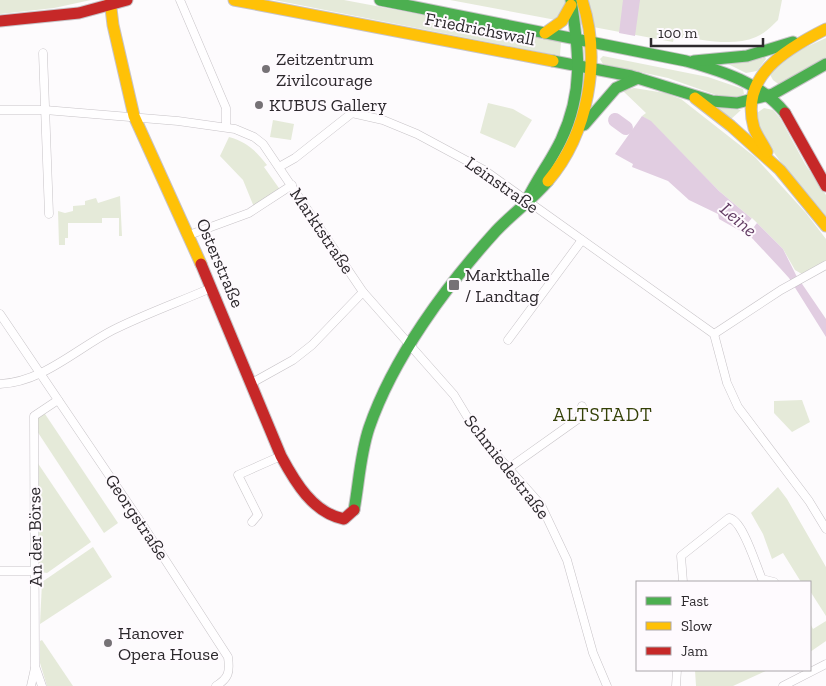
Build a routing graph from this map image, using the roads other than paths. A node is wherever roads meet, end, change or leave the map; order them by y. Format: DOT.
graph roads {
  1 [pos="128,0"];
  2 [pos="180,0"];
  3 [pos="234,0"];
  4 [pos="380,0"];
  5 [pos="582,0"];
  6 [pos="110,2"];
  7 [pos="571,3"];
  8 [pos="0,21"];
  9 [pos="821,31"];
  10 [pos="545,32"];
  11 [pos="578,39"];
  12 [pos="590,42"];
  13 [pos="44,53"];
  14 [pos="684,62"];
  15 [pos="826,64"];
  16 [pos="584,68"];
  17 [pos="638,78"];
  18 [pos="754,87"];
  19 [pos="688,93"];
  20 [pos="767,96"];
  21 [pos="752,100"];
  22 [pos="0,110"];
  23 [pos="45,110"];
  24 [pos="134,116"];
  25 [pos="226,127"];
  26 [pos="578,132"];
  27 [pos="279,167"];
  28 [pos="780,170"];
  29 [pos="292,185"];
  30 [pos="826,186"];
  31 [pos="527,200"];
  32 [pos="49,214"];
  33 [pos="826,226"];
  34 [pos="189,235"];
  35 [pos="582,240"];
  36 [pos="826,264"];
  37 [pos="212,288"];
  38 [pos="364,292"];
  39 [pos="0,314"];
  40 [pos="714,334"];
  41 [pos="508,340"];
  42 [pos="410,347"];
  43 [pos="40,374"];
  44 [pos="0,384"];
  45 [pos="250,384"];
  46 [pos="58,400"];
  47 [pos="582,406"];
  48 [pos="281,456"];
  49 [pos="510,468"];
  50 [pos="252,522"];
  51 [pos="826,529"];
  52 [pos="0,571"];
  53 [pos="36,571"];
  54 [pos="683,581"];
  55 [pos="768,581"];
  56 [pos="826,664"];
  57 [pos="35,666"];
  58 [pos="677,671"];
  59 [pos="31,686"];
  60 [pos="42,686"];
  61 [pos="216,686"];
  62 [pos="607,686"];
  63 [pos="676,686"];
  64 [pos="783,686"];
  1 -- 6 [label="main road"];
  2 -- 25 [label="street"];
  3 -- 16 [label="main road, Friedrichswall"];
  4 -- 10 [label="main road, Friedrichswall"];
  5 -- 12 [label="main road"];
  6 -- 8 [label="main road"];
  6 -- 24 [label="main road, Osterstraße"];
  7 -- 10 [label="main road"];
  7 -- 11 [label="main road"];
  9 -- 14 [label="main road"];
  9 -- 18 [label="main road"];
  10 -- 11 [label="main road, Friedrichswall"];
  11 -- 12 [label="main road, Friedrichswall"];
  11 -- 16 [label="main road"];
  12 -- 14 [label="main road, Friedrichswall"];
  12 -- 16 [label="main road"];
  13 -- 23 [label="street"];
  14 -- 18 [label="main road"];
  15 -- 20 [label="main road, Friedrichswall"];
  16 -- 17 [label="main road, Friedrichswall"];
  16 -- 26 [label="main road"];
  16 -- 31 [label="main road"];
  17 -- 19 [label="main road, Friedrichswall"];
  17 -- 26 [label="main road"];
  18 -- 20 [label="main road"];
  18 -- 21 [label="main road"];
  19 -- 21 [label="main road, Friedrichswall"];
  19 -- 28 [label="main road"];
  20 -- 21 [label="main road, Friedrichswall"];
  20 -- 30 [label="main road"];
  21 -- 28 [label="main road"];
  22 -- 23 [label="street, Marktstraße"];
  23 -- 24 [label="street, Marktstraße"];
  23 -- 32 [label="street"];
  24 -- 25 [label="street, Marktstraße"];
  24 -- 34 [label="main road, Osterstraße"];
  25 -- 27 [label="street, Marktstraße"];
  26 -- 31 [label="main road"];
  27 -- 29 [label="street, Marktstraße"];
  27 -- 31 [label="street, Leinstraße"];
  28 -- 33 [label="main road"];
  29 -- 34 [label="street"];
  29 -- 38 [label="street, Marktstraße"];
  31 -- 35 [label="street, Leinstraße"];
  31 -- 42 [label="main road"];
  34 -- 37 [label="main road, Osterstraße"];
  35 -- 40 [label="street, Leinstraße"];
  35 -- 41 [label="street"];
  36 -- 40 [label="street"];
  37 -- 43 [label="street"];
  37 -- 45 [label="main road, Osterstraße"];
  38 -- 42 [label="street, Marktstraße"];
  38 -- 45 [label="street"];
  39 -- 43 [label="street, Georgstraße"];
  40 -- 51 [label="street"];
  42 -- 48 [label="main road, Osterstraße"];
  42 -- 49 [label="street, Schmiedestraße"];
  43 -- 44 [label="street"];
  43 -- 46 [label="street, Georgstraße"];
  45 -- 48 [label="main road, Osterstraße"];
  46 -- 53 [label="street, An der Börse"];
  46 -- 61 [label="street, Georgstraße"];
  47 -- 49 [label="street"];
  48 -- 50 [label="street"];
  49 -- 62 [label="street, Schmiedestraße"];
  52 -- 53 [label="street"];
  53 -- 57 [label="street, An der Börse"];
  54 -- 55 [label="street"];
  56 -- 64 [label="street"];
  57 -- 59 [label="street"];
  57 -- 60 [label="street, An der Börse"];
  58 -- 63 [label="street"];
}
